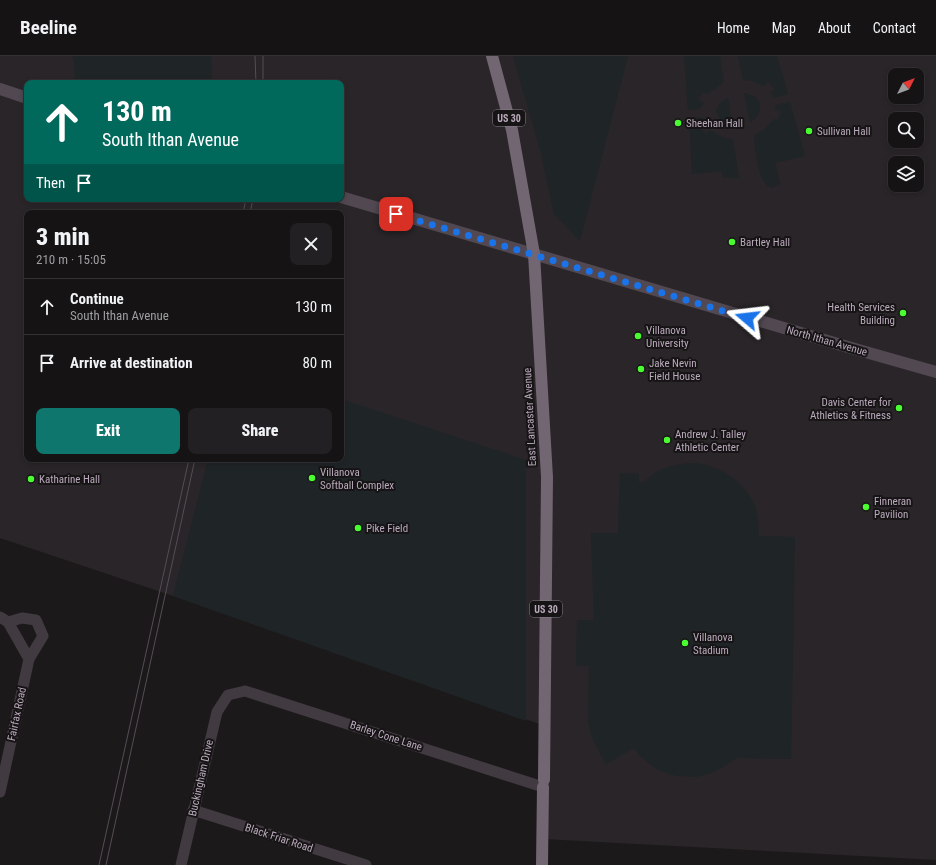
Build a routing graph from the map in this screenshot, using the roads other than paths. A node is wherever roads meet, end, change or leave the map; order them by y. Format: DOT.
graph roads {
  1 [pos="492,56"];
  2 [pos="0,89"];
  3 [pos="24,97"];
  4 [pos="344,198"];
  5 [pos="534,254"];
  6 [pos="936,372"];
  7 [pos="4,620"];
  8 [pos="29,659"];
  9 [pos="228,695"];
  10 [pos="543,783"];
  11 [pos="0,792"];
  12 [pos="193,810"];
  13 [pos="181,865"];
  14 [pos="366,865"];
  15 [pos="542,865"];
  1 -- 5 [label="highway, East Lancaster Avenue / US 30"];
  2 -- 3 [label="street"];
  4 -- 5 [label="street, North Ithan Avenue"];
  5 -- 6 [label="street, North Ithan Avenue"];
  5 -- 10 [label="highway, East Lancaster Avenue / US 30"];
  7 -- 8 [label="street, Fairfax Road"];
  7 -- 8 [label="street, Fairfax Road"];
  8 -- 11 [label="street, Fairfax Road"];
  9 -- 10 [label="street, Barley Cone Lane"];
  9 -- 12 [label="street, Buckingham Drive"];
  10 -- 15 [label="highway, East Lancaster Avenue / US 30"];
  12 -- 13 [label="street, Buckingham Drive"];
  12 -- 14 [label="street, Black Friar Road"];
}
